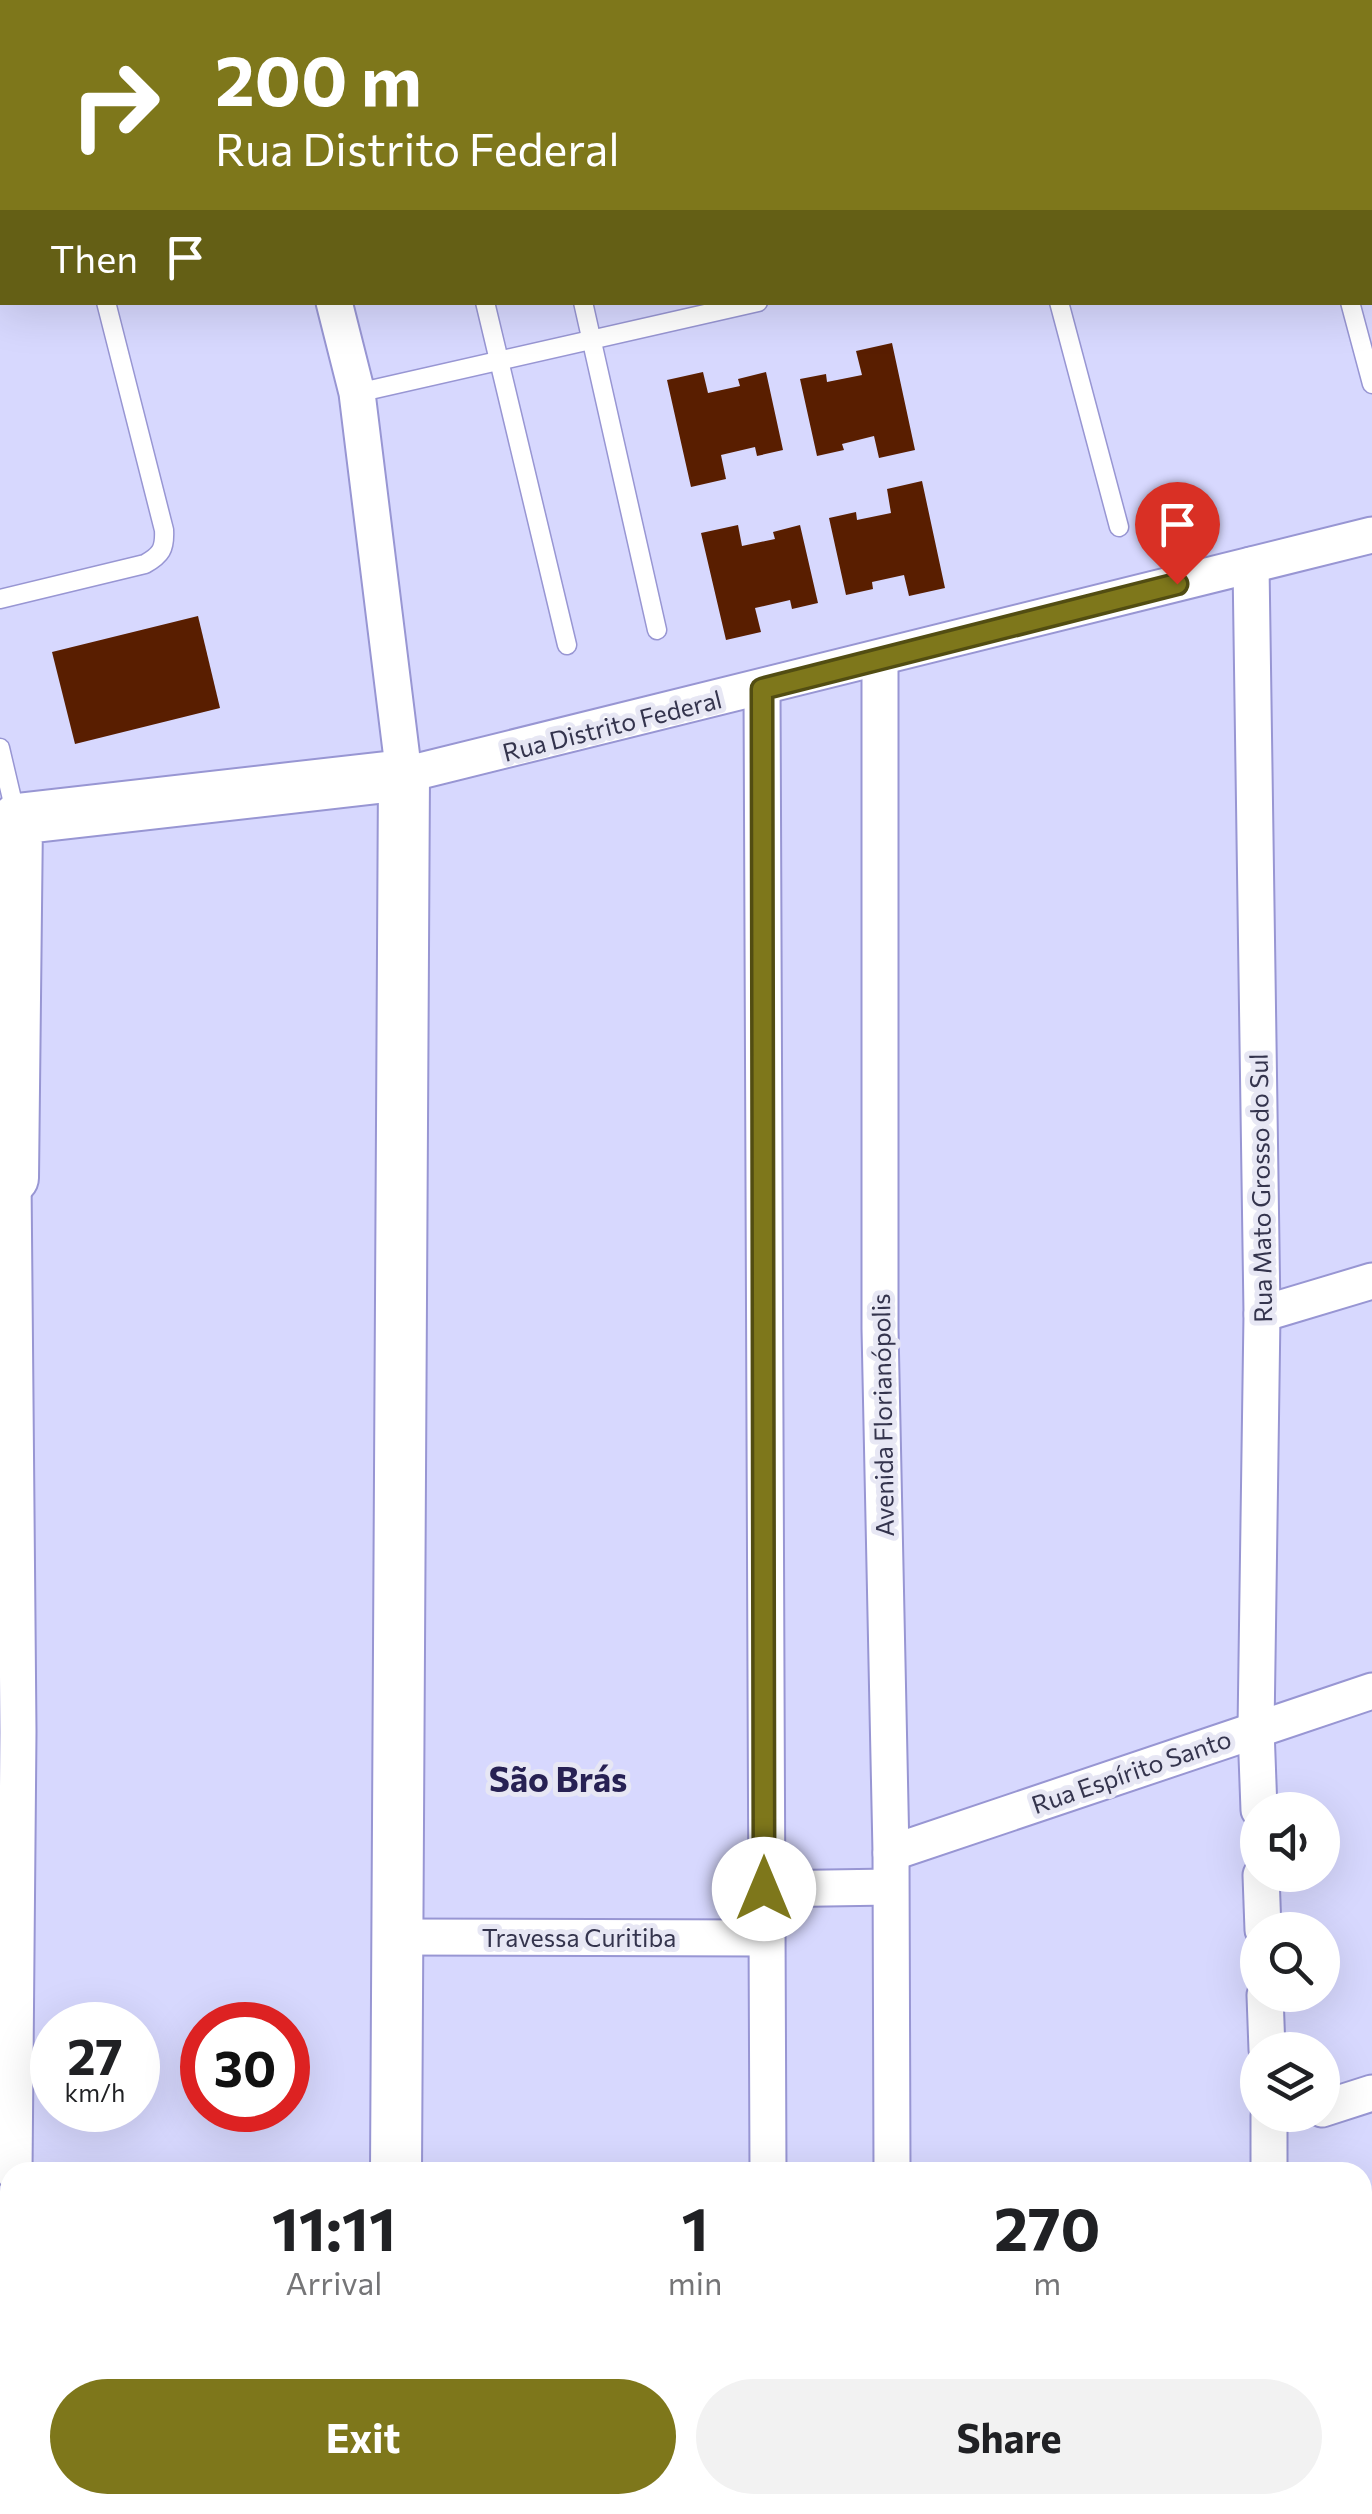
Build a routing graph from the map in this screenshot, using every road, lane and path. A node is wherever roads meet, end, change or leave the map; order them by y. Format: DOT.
graph roads {
  1 [pos="107,305"];
  2 [pos="335,305"];
  3 [pos="485,305"];
  4 [pos="585,305"];
  5 [pos="745,305"];
  6 [pos="1060,305"];
  7 [pos="1351,305"];
  8 [pos="592,340"];
  9 [pos="498,361"];
  10 [pos="1372,384"];
  11 [pos="356,393"];
  12 [pos="1118,527"];
  13 [pos="1372,535"];
  14 [pos="1251,566"];
  15 [pos="0,598"];
  16 [pos="656,630"];
  17 [pos="567,646"];
  18 [pos="880,658"];
  19 [pos="762,689"];
  20 [pos="0,748"];
  21 [pos="404,775"];
  22 [pos="8,822"];
  23 [pos="7,1178"];
  24 [pos="1372,1282"];
  25 [pos="1262,1314"];
  26 [pos="8,1447"];
  27 [pos="1372,1690"];
  28 [pos="1256,1729"];
  29 [pos="9,1732"];
  30 [pos="1258,1792"];
  31 [pos="891,1870"];
  32 [pos="764,1889"];
  33 [pos="394,1937"];
  34 [pos="764,1938"];
  35 [pos="7,2010"];
  36 [pos="1372,2093"];
  37 [pos="1340,2103"];
  38 [pos="1277,2132"];
  39 [pos="14,2162"];
  40 [pos="396,2162"];
  41 [pos="768,2162"];
  42 [pos="892,2162"];
  43 [pos="1271,2162"];
  1 -- 15 [label="lane"];
  2 -- 11 [label="street"];
  3 -- 9 [label="lane"];
  4 -- 8 [label="lane"];
  5 -- 8 [label="lane"];
  6 -- 12 [label="lane"];
  7 -- 10 [label="lane"];
  8 -- 9 [label="lane"];
  8 -- 16 [label="lane"];
  9 -- 11 [label="lane"];
  9 -- 17 [label="lane"];
  11 -- 21 [label="street"];
  13 -- 14 [label="street, Rua Distrito Federal"];
  14 -- 18 [label="street, Rua Distrito Federal"];
  14 -- 25 [label="street, Rua Mato Grosso do Sul"];
  18 -- 19 [label="street, Rua Distrito Federal"];
  18 -- 31 [label="street, Avenida Florianópolis"];
  19 -- 21 [label="street, Rua Distrito Federal"];
  19 -- 32 [label="street"];
  20 -- 22 [label="lane"];
  21 -- 22 [label="street, Rua Distrito Federal"];
  21 -- 33 [label="street"];
  22 -- 23 [label="street"];
  23 -- 26 [label="street"];
  24 -- 25 [label="street"];
  25 -- 28 [label="street, Rua Mato Grosso do Sul"];
  26 -- 29 [label="street"];
  27 -- 28 [label="street, Rua Espírito Santo"];
  28 -- 30 [label="street, Rua Mato Grosso do Sul"];
  28 -- 31 [label="street, Rua Espírito Santo"];
  29 -- 35 [label="street"];
  31 -- 32 [label="street, Rua Espírito Santo"];
  31 -- 42 [label="street, Avenida Florianópolis"];
  32 -- 34 [label="street"];
  33 -- 34 [label="street, Travessa Curitiba"];
  33 -- 40 [label="street"];
  34 -- 41 [label="street"];
  35 -- 39 [label="street"];
  36 -- 37 [label="street"];
  38 -- 43 [label="street"];
}
